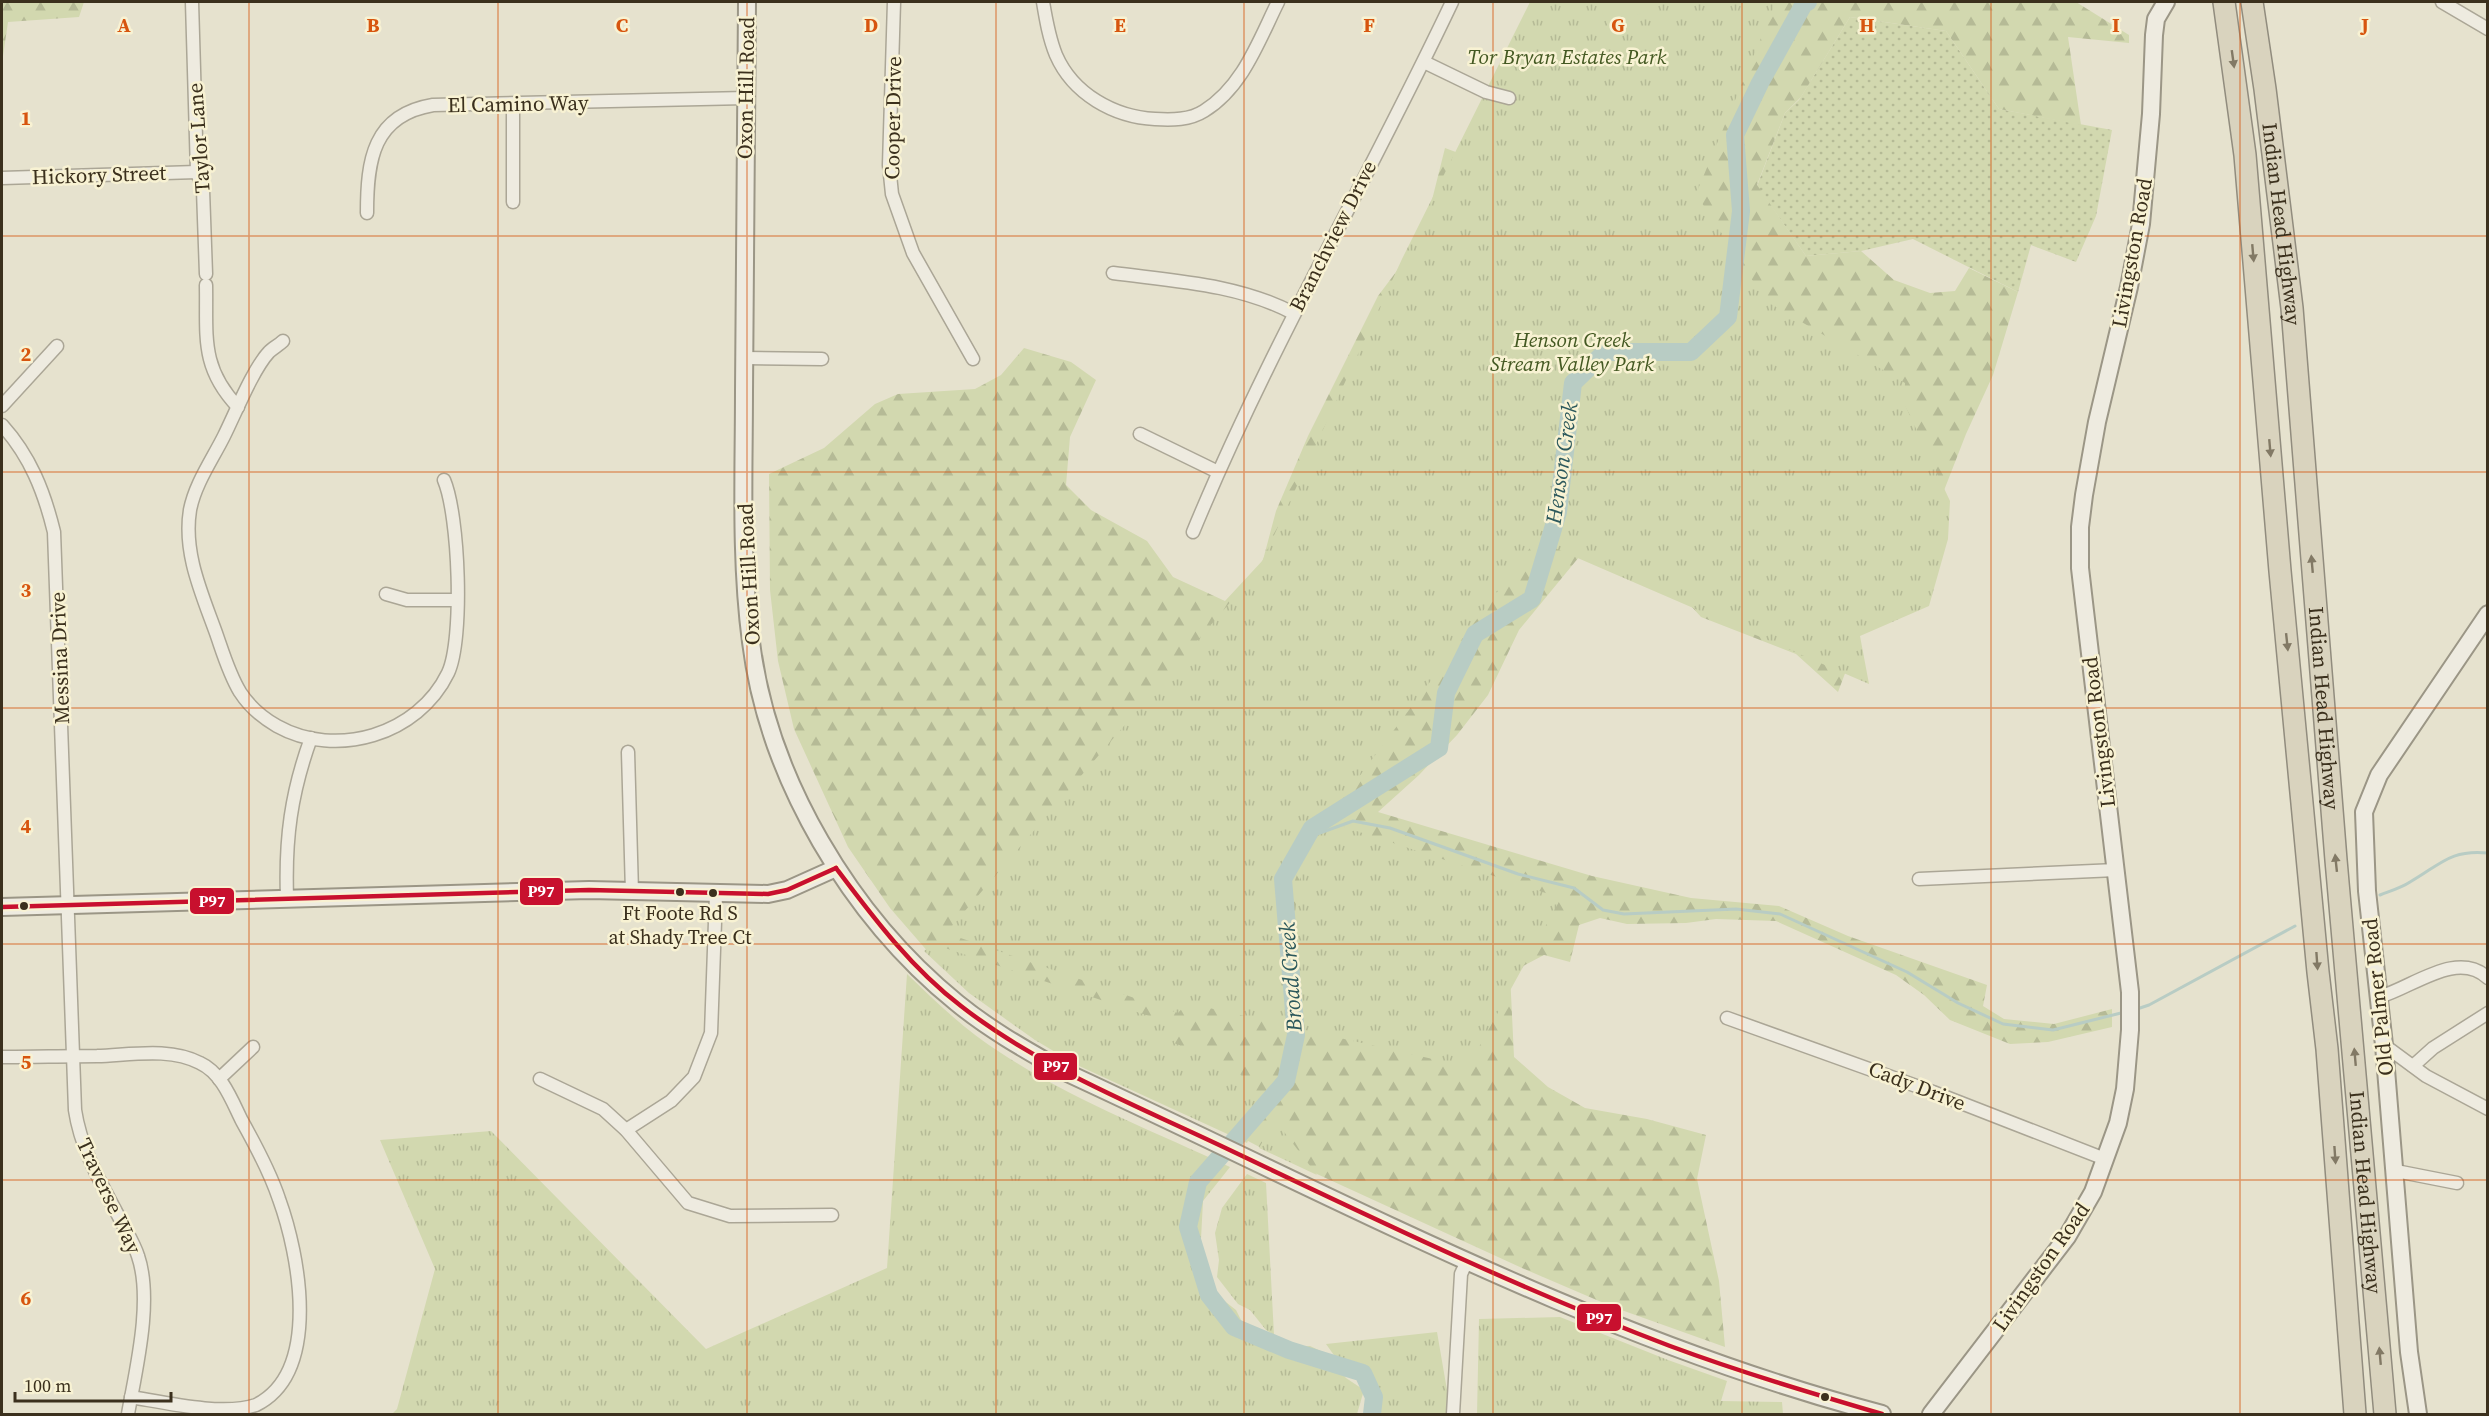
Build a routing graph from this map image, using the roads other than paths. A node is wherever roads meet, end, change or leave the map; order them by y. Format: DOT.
graph roads {
  1 [pos="192,2"];
  2 [pos="747,2"];
  3 [pos="894,2"];
  4 [pos="1043,2"];
  5 [pos="1278,2"];
  6 [pos="1452,2"];
  7 [pos="2166,2"];
  8 [pos="2224,2"];
  9 [pos="2252,2"];
  10 [pos="2442,2"];
  11 [pos="2487,28"];
  12 [pos="1424,62"];
  13 [pos="746,98"];
  14 [pos="1509,98"];
  15 [pos="513,104"];
  16 [pos="197,172"];
  17 [pos="2,178"];
  18 [pos="513,202"];
  19 [pos="367,213"];
  20 [pos="1113,273"];
  21 [pos="1293,313"];
  22 [pos="283,341"];
  23 [pos="57,346"];
  24 [pos="744,358"];
  25 [pos="822,359"];
  26 [pos="973,359"];
  27 [pos="2,406"];
  28 [pos="238,407"];
  29 [pos="2,425"];
  30 [pos="1140,434"];
  31 [pos="1218,472"];
  32 [pos="444,480"];
  33 [pos="1193,532"];
  34 [pos="386,594"];
  35 [pos="457,600"];
  36 [pos="2487,614"];
  37 [pos="311,738"];
  38 [pos="628,752"];
  39 [pos="836,868"];
  40 [pos="2116,870"];
  41 [pos="1919,879"];
  42 [pos="632,892"];
  43 [pos="716,894"];
  44 [pos="287,897"];
  45 [pos="69,905"];
  46 [pos="2,907"];
  47 [pos="2487,978"];
  48 [pos="2379,997"];
  49 [pos="2487,1013"];
  50 [pos="1727,1018"];
  51 [pos="2385,1045"];
  52 [pos="253,1047"];
  53 [pos="74,1056"];
  54 [pos="2,1057"];
  55 [pos="2413,1066"];
  56 [pos="219,1079"];
  57 [pos="540,1079"];
  58 [pos="2487,1109"];
  59 [pos="626,1130"];
  60 [pos="2105,1159"];
  61 [pos="2396,1172"];
  62 [pos="2457,1183"];
  63 [pos="832,1215"];
  64 [pos="1467,1262"];
  65 [pos="131,1397"];
  66 [pos="128,1414"];
  67 [pos="1453,1414"];
  68 [pos="1882,1414"];
  69 [pos="1931,1414"];
  70 [pos="2355,1414"];
  71 [pos="2385,1414"];
  72 [pos="2418,1414"];
  1 -- 16 [label="street, Taylor Lane"];
  2 -- 13 [label="main road, Oxon Hill Road"];
  3 -- 26 [label="street, Cooper Drive"];
  4 -- 5 [label="street"];
  6 -- 12 [label="street, Branchview Drive"];
  7 -- 40 [label="main road, Livingston Road"];
  8 -- 70 [label="highway, Indian Head Highway, one-way"];
  71 -- 9 [label="highway, Indian Head Highway, one-way"];
  10 -- 11 [label="street"];
  12 -- 14 [label="street"];
  12 -- 21 [label="street, Branchview Drive"];
  13 -- 15 [label="street, El Camino Way"];
  13 -- 24 [label="main road, Oxon Hill Road"];
  15 -- 18 [label="street"];
  15 -- 19 [label="street, El Camino Way"];
  16 -- 17 [label="street, Hickory Street"];
  16 -- 28 [label="street, Taylor Lane"];
  20 -- 21 [label="street"];
  21 -- 31 [label="street, Branchview Drive"];
  22 -- 28 [label="street"];
  23 -- 27 [label="street"];
  24 -- 25 [label="street"];
  24 -- 39 [label="main road, Oxon Hill Road"];
  28 -- 37 [label="street"];
  29 -- 45 [label="street, Messina Drive"];
  30 -- 31 [label="street"];
  31 -- 33 [label="street, Branchview Drive"];
  32 -- 35 [label="street"];
  34 -- 35 [label="street"];
  35 -- 37 [label="street"];
  36 -- 48 [label="main road, Old Palmer Road"];
  37 -- 44 [label="street"];
  38 -- 42 [label="street"];
  39 -- 43 [label="main road"];
  39 -- 64 [label="main road, Oxon Hill Road"];
  40 -- 41 [label="street"];
  40 -- 60 [label="main road, Livingston Road"];
  42 -- 43 [label="main road"];
  42 -- 44 [label="main road"];
  43 -- 59 [label="street"];
  44 -- 45 [label="main road"];
  45 -- 46 [label="main road"];
  45 -- 53 [label="street, Traverse Way"];
  47 -- 48 [label="street"];
  48 -- 51 [label="main road, Old Palmer Road"];
  49 -- 55 [label="street"];
  50 -- 60 [label="street, Cady Drive"];
  51 -- 55 [label="street"];
  51 -- 61 [label="main road, Old Palmer Road"];
  52 -- 56 [label="street"];
  53 -- 54 [label="street"];
  53 -- 56 [label="street"];
  53 -- 65 [label="street, Traverse Way"];
  55 -- 58 [label="street"];
  56 -- 65 [label="street"];
  57 -- 59 [label="street"];
  59 -- 63 [label="street"];
  60 -- 69 [label="main road, Livingston Road"];
  61 -- 62 [label="street"];
  61 -- 72 [label="main road, Old Palmer Road"];
  64 -- 67 [label="street"];
  64 -- 68 [label="main road, Oxon Hill Road"];
  65 -- 66 [label="street, Traverse Way"];
}
